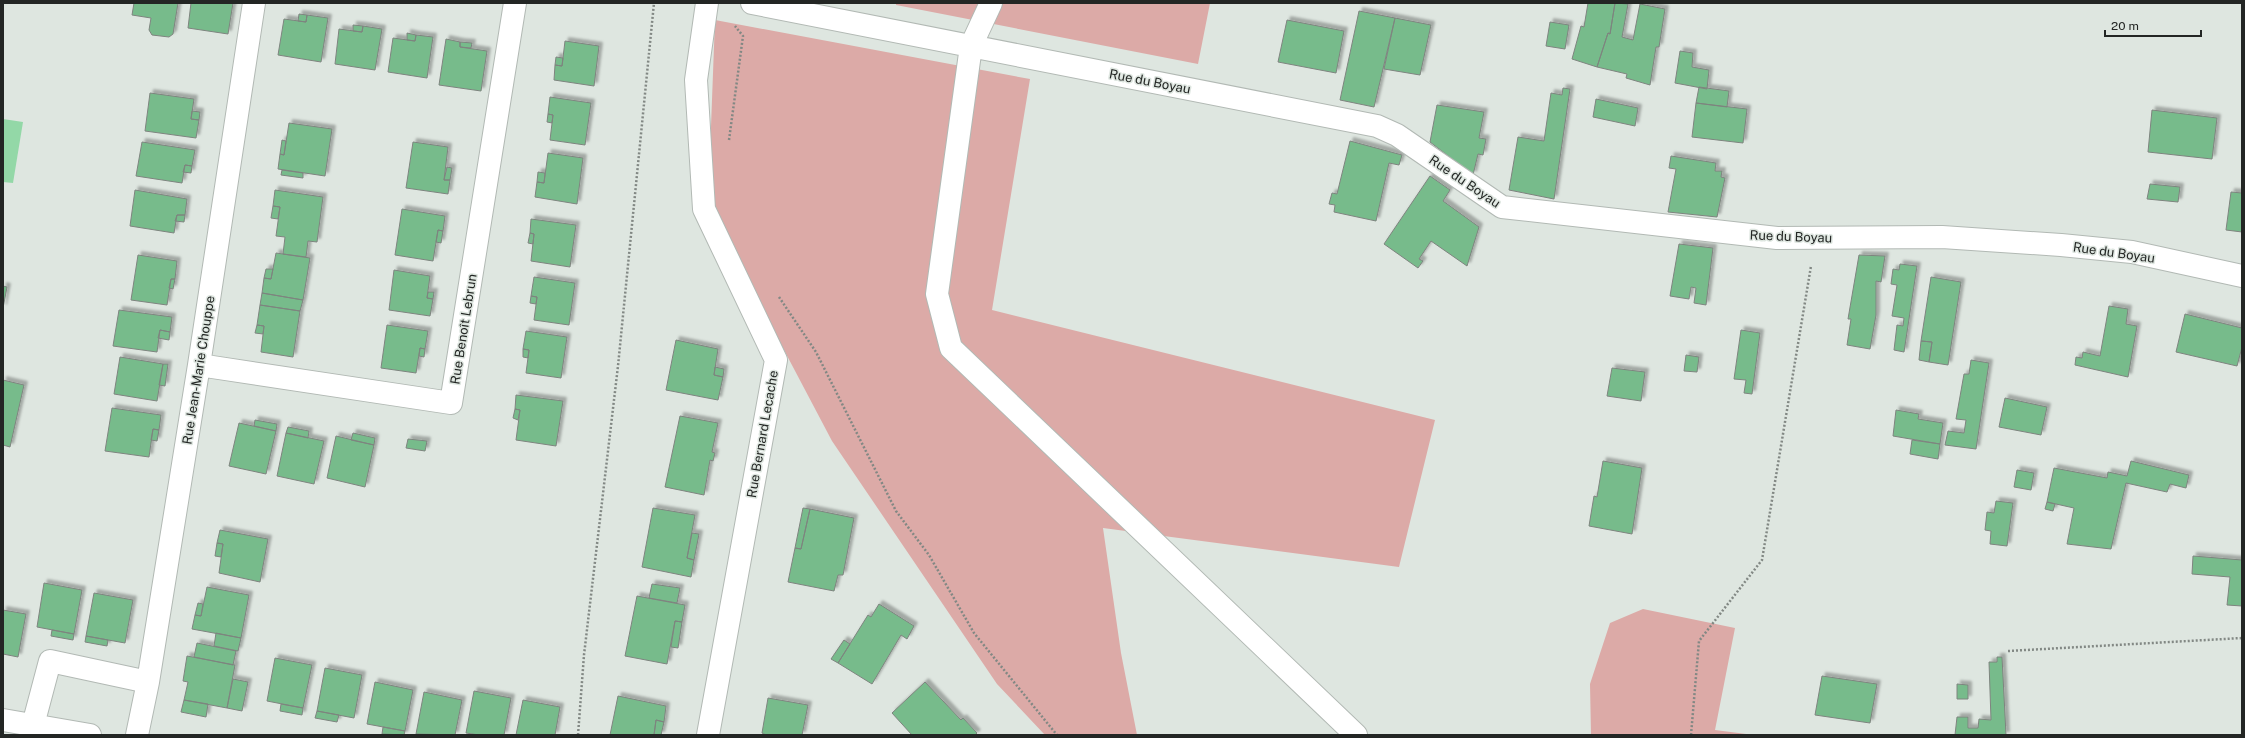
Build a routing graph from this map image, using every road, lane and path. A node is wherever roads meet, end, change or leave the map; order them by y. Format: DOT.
graph roads {
  1 [pos="254,3"];
  2 [pos="515,3"];
  3 [pos="654,3"];
  4 [pos="707,3"];
  5 [pos="752,3"];
  6 [pos="991,3"];
  7 [pos="734,25"];
  8 [pos="971,46"];
  9 [pos="729,146"];
  10 [pos="1815,238"];
  11 [pos="2242,276"];
  12 [pos="776,292"];
  13 [pos="199,365"];
  14 [pos="2242,638"];
  15 [pos="2008,651"];
  16 [pos="148,682"];
  17 [pos="3,720"];
  18 [pos="33,725"];
  19 [pos="90,735"];
  20 [pos="137,735"];
  21 [pos="578,735"];
  22 [pos="708,735"];
  23 [pos="1057,735"];
  24 [pos="1356,735"];
  25 [pos="1691,735"];
  1 -- 13 [label="street, Rue Jean-Marie Chouppe"];
  2 -- 13 [label="street, Rue Benoît Lebrun"];
  3 -- 21 [label="path"];
  4 -- 22 [label="street, Rue Bernard Lecache"];
  5 -- 8 [label="street, Rue du Boyau"];
  6 -- 8 [label="street"];
  7 -- 9 [label="path"];
  8 -- 10 [label="street, Rue du Boyau"];
  8 -- 24 [label="street"];
  10 -- 11 [label="street, Rue du Boyau"];
  10 -- 25 [label="path"];
  12 -- 23 [label="path"];
  13 -- 16 [label="street, Rue Jean-Marie Chouppe"];
  14 -- 15 [label="path"];
  16 -- 18 [label="street"];
  16 -- 20 [label="street, Rue Jean-Marie Chouppe"];
  17 -- 18 [label="street"];
  18 -- 19 [label="street"];
}
